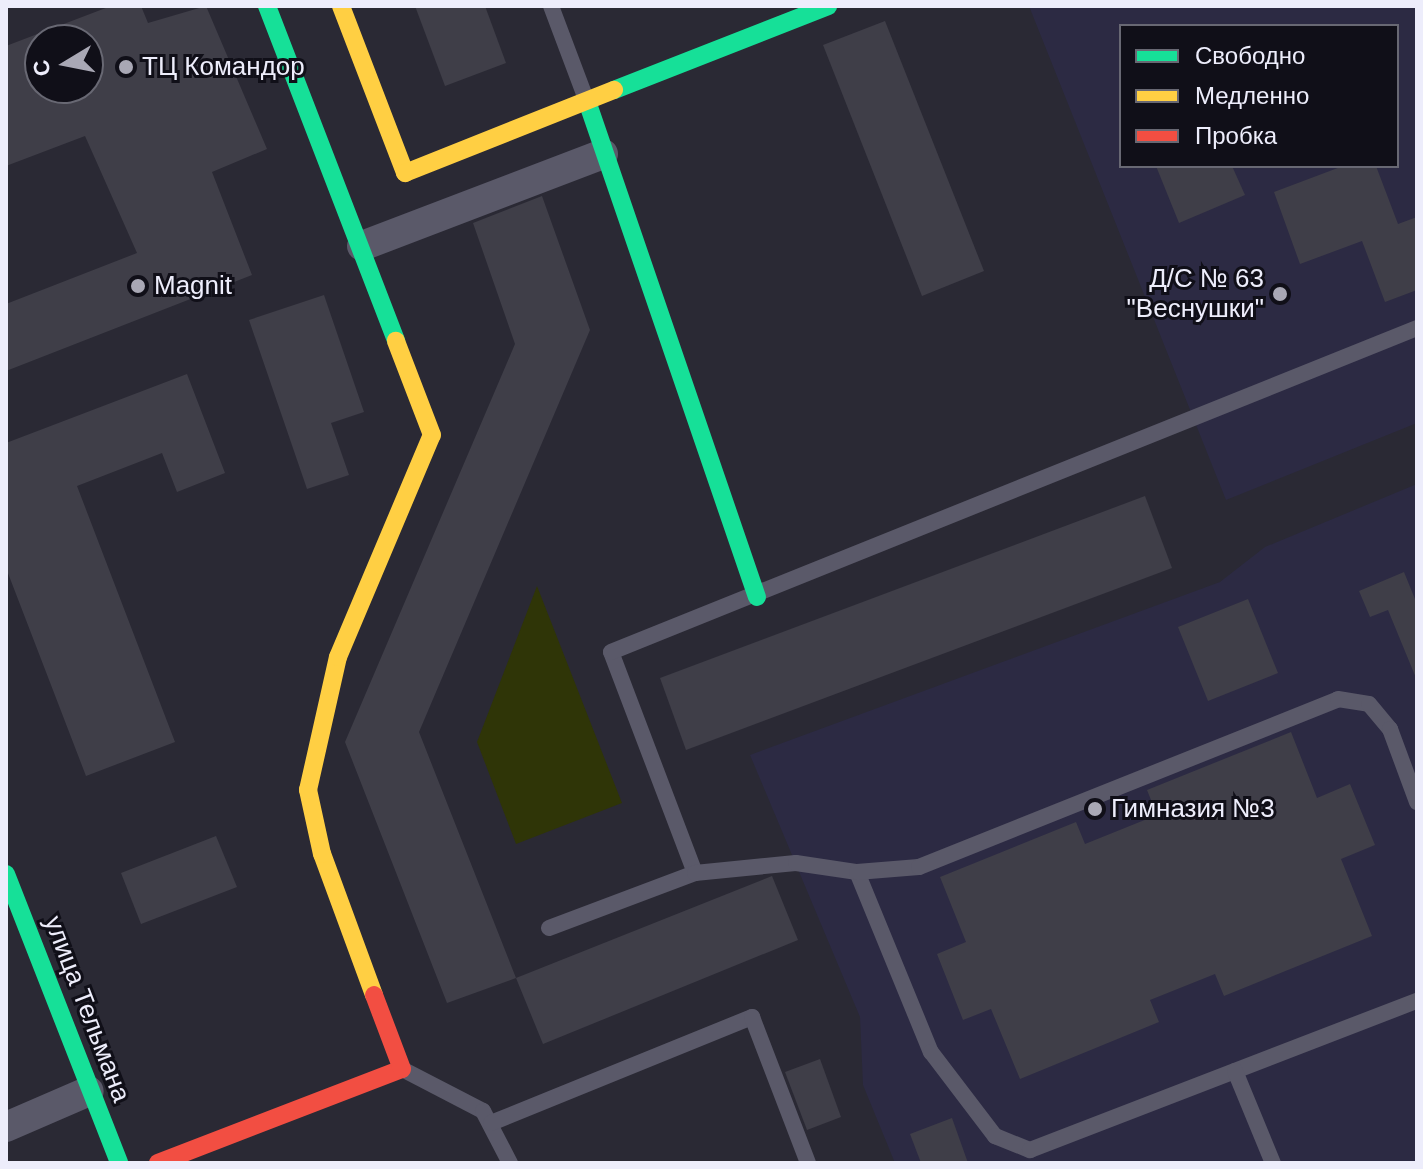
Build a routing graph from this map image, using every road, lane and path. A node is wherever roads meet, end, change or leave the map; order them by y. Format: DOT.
graph roads {
  1 [pos="267,6"];
  2 [pos="341,6"];
  3 [pos="551,6"];
  4 [pos="828,6"];
  5 [pos="588,104"];
  6 [pos="603,154"];
  7 [pos="362,246"];
  8 [pos="1417,328"];
  9 [pos="757,597"];
  10 [pos="1417,802"];
  11 [pos="857,872"];
  12 [pos="695,873"];
  13 [pos="6,874"];
  14 [pos="549,928"];
  15 [pos="1417,1001"];
  16 [pos="402,1069"];
  17 [pos="1235,1071"];
  18 [pos="89,1091"];
  19 [pos="491,1123"];
  20 [pos="6,1127"];
  21 [pos="119,1163"];
  22 [pos="158,1163"];
  23 [pos="510,1163"];
  24 [pos="808,1163"];
  25 [pos="1273,1163"];
  1 -- 7 [label="street"];
  2 -- 5 [label="street"];
  3 -- 5 [label="lane"];
  4 -- 5 [label="street"];
  5 -- 6 [label="street"];
  6 -- 7 [label="street"];
  6 -- 9 [label="street"];
  7 -- 16 [label="street"];
  8 -- 9 [label="lane"];
  9 -- 12 [label="lane"];
  10 -- 11 [label="lane"];
  11 -- 12 [label="lane"];
  11 -- 17 [label="lane"];
  12 -- 14 [label="lane"];
  13 -- 18 [label="street, улица Тельмана"];
  15 -- 17 [label="lane"];
  16 -- 19 [label="lane"];
  16 -- 22 [label="street"];
  17 -- 25 [label="lane"];
  18 -- 20 [label="street"];
  18 -- 21 [label="street, улица Тельмана"];
  19 -- 23 [label="lane"];
  19 -- 24 [label="lane"];
}
